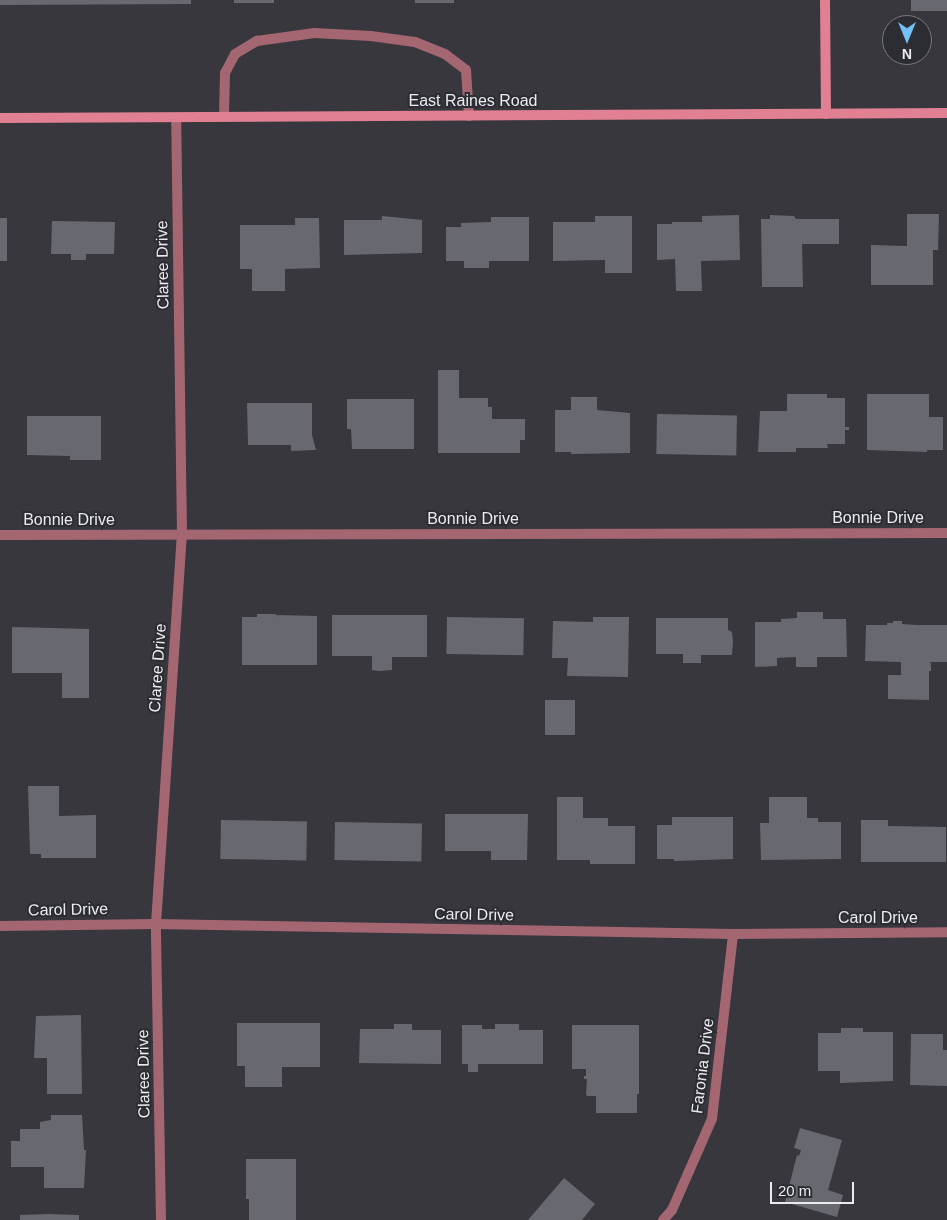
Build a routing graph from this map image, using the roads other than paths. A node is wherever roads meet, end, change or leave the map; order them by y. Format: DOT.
graph roads {
  1 [pos="826,0"];
  2 [pos="947,113"];
  3 [pos="826,114"];
  4 [pos="469,116"];
  5 [pos="224,117"];
  6 [pos="0,118"];
  7 [pos="176,118"];
  8 [pos="947,533"];
  9 [pos="0,535"];
  10 [pos="182,535"];
  11 [pos="156,924"];
  12 [pos="0,926"];
  13 [pos="947,932"];
  14 [pos="733,934"];
  15 [pos="161,1220"];
  16 [pos="663,1220"];
  1 -- 3 [label="main road"];
  2 -- 3 [label="main road, East Raines Road"];
  3 -- 4 [label="main road, East Raines Road"];
  4 -- 5 [label="main road, East Raines Road"];
  4 -- 5 [label="street"];
  5 -- 7 [label="main road, East Raines Road"];
  6 -- 7 [label="main road, East Raines Road"];
  7 -- 10 [label="street, Claree Drive"];
  8 -- 10 [label="street, Bonnie Drive"];
  9 -- 10 [label="street, Bonnie Drive"];
  10 -- 11 [label="street, Claree Drive"];
  11 -- 12 [label="street, Carol Drive"];
  11 -- 14 [label="street, Carol Drive"];
  11 -- 15 [label="street, Claree Drive"];
  13 -- 14 [label="street, Carol Drive"];
  14 -- 16 [label="street, Faronia Drive"];
}
